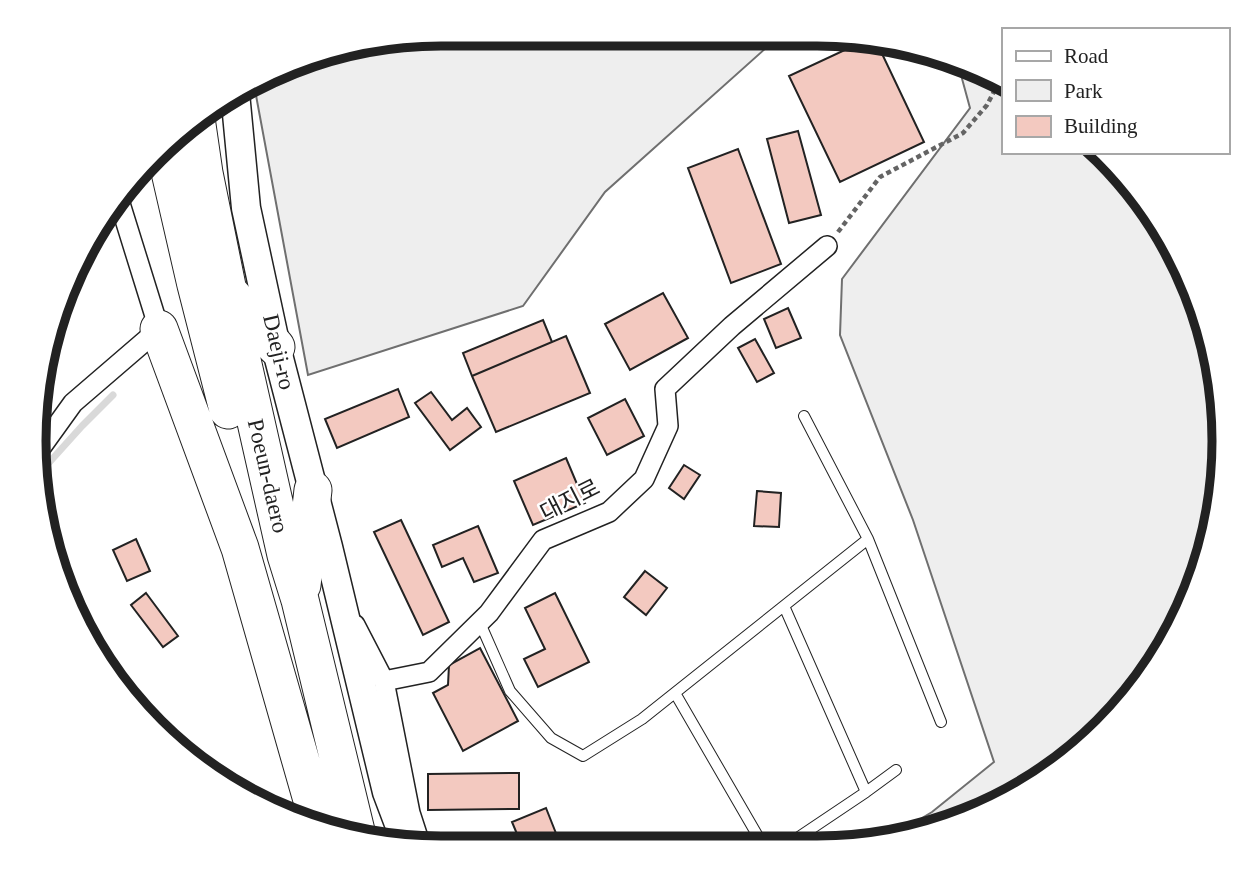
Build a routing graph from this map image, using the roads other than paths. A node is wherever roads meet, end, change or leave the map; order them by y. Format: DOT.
graph roads {
  1 [pos="235,103"];
  2 [pos="198,128"];
  3 [pos="166,156"];
  4 [pos="121,208"];
  5 [pos="827,246"];
  6 [pos="227,289"];
  7 [pos="159,329"];
  8 [pos="276,347"];
  9 [pos="804,416"];
  10 [pos="46,440"];
  11 [pos="313,490"];
  12 [pos="868,539"];
  13 [pos="300,600"];
  14 [pos="784,606"];
  15 [pos="343,608"];
  16 [pos="480,623"];
  17 [pos="384,681"];
  18 [pos="675,693"];
  19 [pos="941,722"];
  20 [pos="896,770"];
  21 [pos="866,792"];
  22 [pos="322,817"];
  23 [pos="322,817"];
  24 [pos="355,826"];
  25 [pos="403,834"];
  26 [pos="417,835"];
  27 [pos="758,836"];
  28 [pos="800,836"];
  1 -- 8 [label="main road, Daeji-ro"];
  2 -- 6 [label="highway, Poeun-daero"];
  3 -- 22 [label="highway, Poeun-daero"];
  4 -- 7 [label="street"];
  5 -- 16 [label="street, 대지로"];
  6 -- 8 [label="highway"];
  6 -- 13 [label="highway, Poeun-daero"];
  7 -- 10 [label="street"];
  7 -- 23 [label="highway"];
  8 -- 11 [label="main road, Daeji-ro"];
  9 -- 12 [label="lane"];
  11 -- 13 [label="highway"];
  11 -- 15 [label="main road, Daeji-ro"];
  12 -- 14 [label="lane"];
  12 -- 19 [label="lane"];
  13 -- 24 [label="highway, Poeun-daero"];
  14 -- 18 [label="lane"];
  14 -- 21 [label="lane"];
  15 -- 17 [label="street, Daeji-ro"];
  15 -- 25 [label="main road, Daeji-ro"];
  16 -- 17 [label="street, 대지로"];
  16 -- 18 [label="lane"];
  17 -- 26 [label="street, Daeji-ro"];
  18 -- 27 [label="lane"];
  20 -- 21 [label="lane"];
  21 -- 28 [label="lane"];
}
